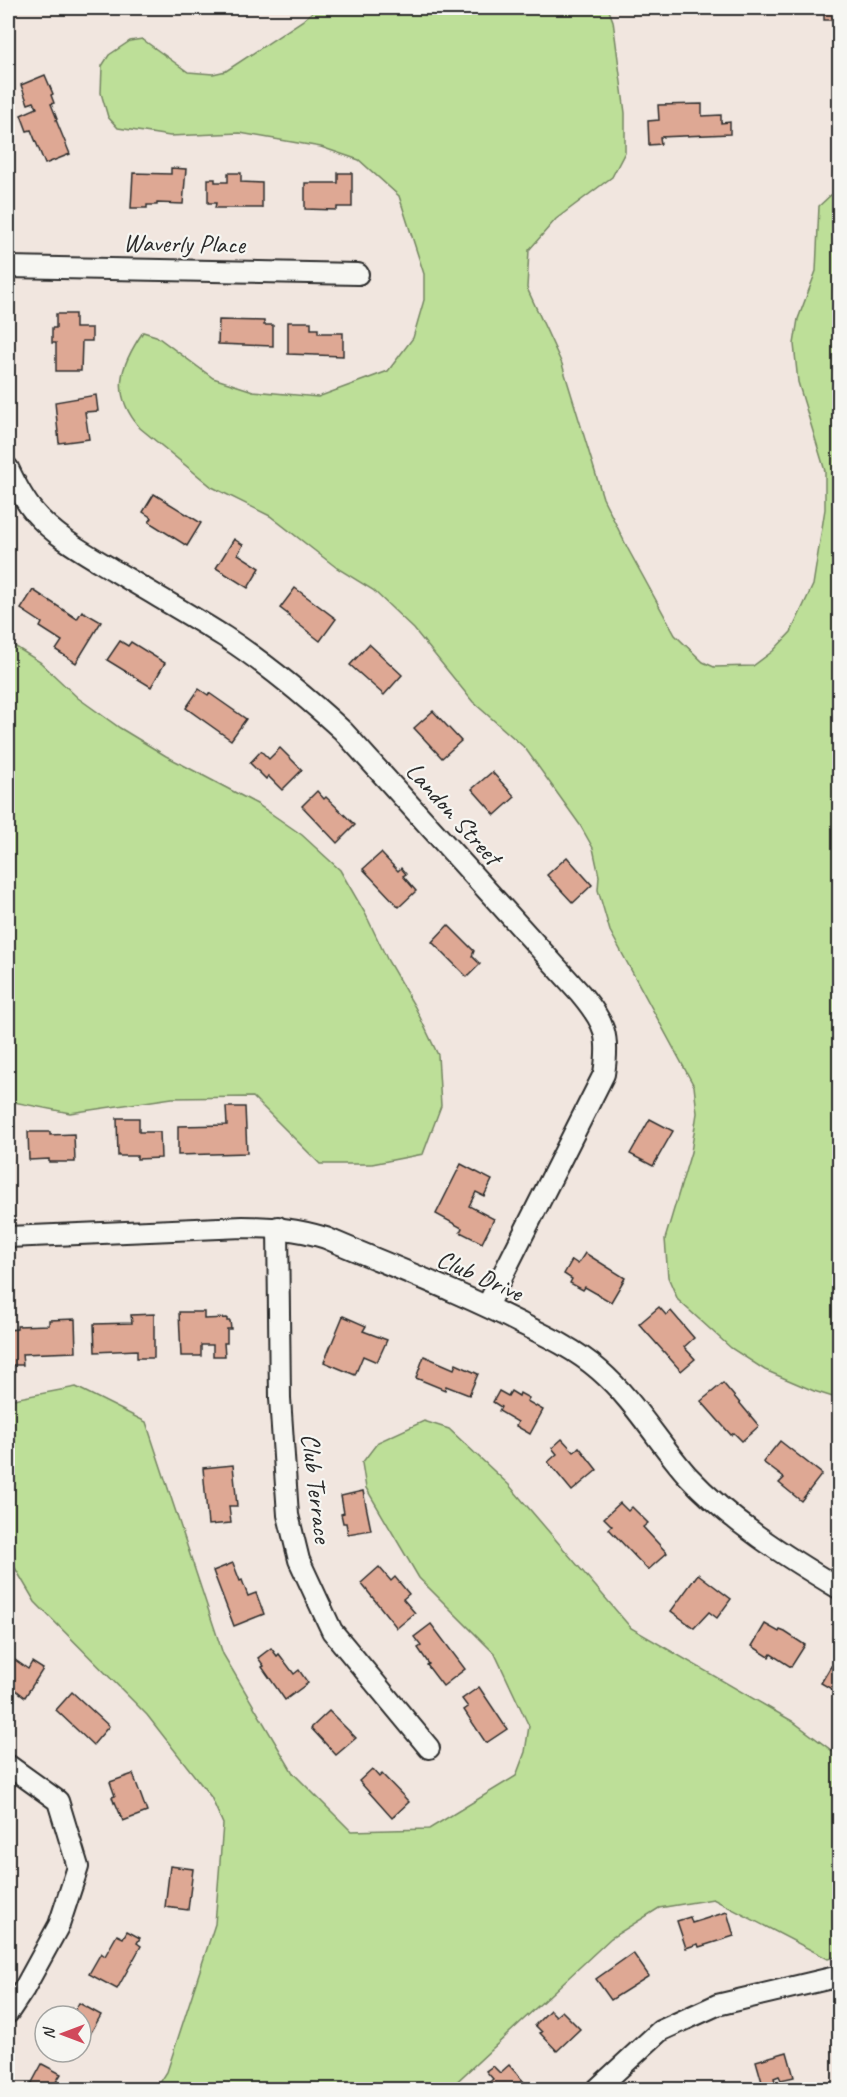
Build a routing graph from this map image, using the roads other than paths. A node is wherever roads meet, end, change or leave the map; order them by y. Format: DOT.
graph roads {
  1 [pos="8,267"];
  2 [pos="358,274"];
  3 [pos="8,468"];
  4 [pos="278,1227"];
  5 [pos="8,1237"];
  6 [pos="487,1306"];
  7 [pos="840,1589"];
  8 [pos="429,1748"];
  9 [pos="8,1765"];
  10 [pos="840,1976"];
  11 [pos="8,2013"];
  12 [pos="596,2090"];
  1 -- 2 [label="street, Waverly Place"];
  3 -- 6 [label="street, Landon Street"];
  4 -- 5 [label="street, Club Drive"];
  4 -- 6 [label="street, Club Drive"];
  4 -- 8 [label="street, Club Terrace"];
  6 -- 7 [label="street, Club Drive"];
  9 -- 11 [label="street"];
  10 -- 12 [label="street"];
}
